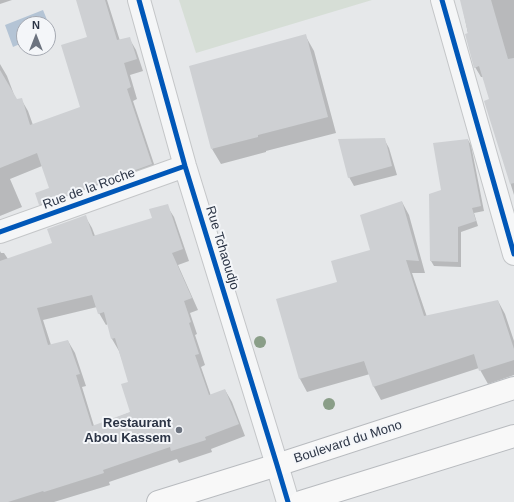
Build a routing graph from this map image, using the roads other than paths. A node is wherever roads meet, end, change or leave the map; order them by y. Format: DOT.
graph roads {
  1 [pos="139,0"];
  2 [pos="442,0"];
  3 [pos="185,166"];
  4 [pos="0,232"];
  5 [pos="514,254"];
  6 [pos="514,388"];
  7 [pos="514,436"];
  8 [pos="277,465"];
  9 [pos="158,502"];
  10 [pos="288,502"];
  11 [pos="301,502"];
  1 -- 3 [label="street, Rue Tchaoudjo"];
  2 -- 5 [label="street"];
  3 -- 4 [label="street, Rue de la Roche"];
  3 -- 8 [label="street, Rue Tchaoudjo"];
  6 -- 8 [label="highway, Boulevard du Mono"];
  7 -- 11 [label="highway"];
  8 -- 9 [label="highway, Boulevard du Mono"];
  8 -- 10 [label="street, Rue Tchaoudjo"];
}
